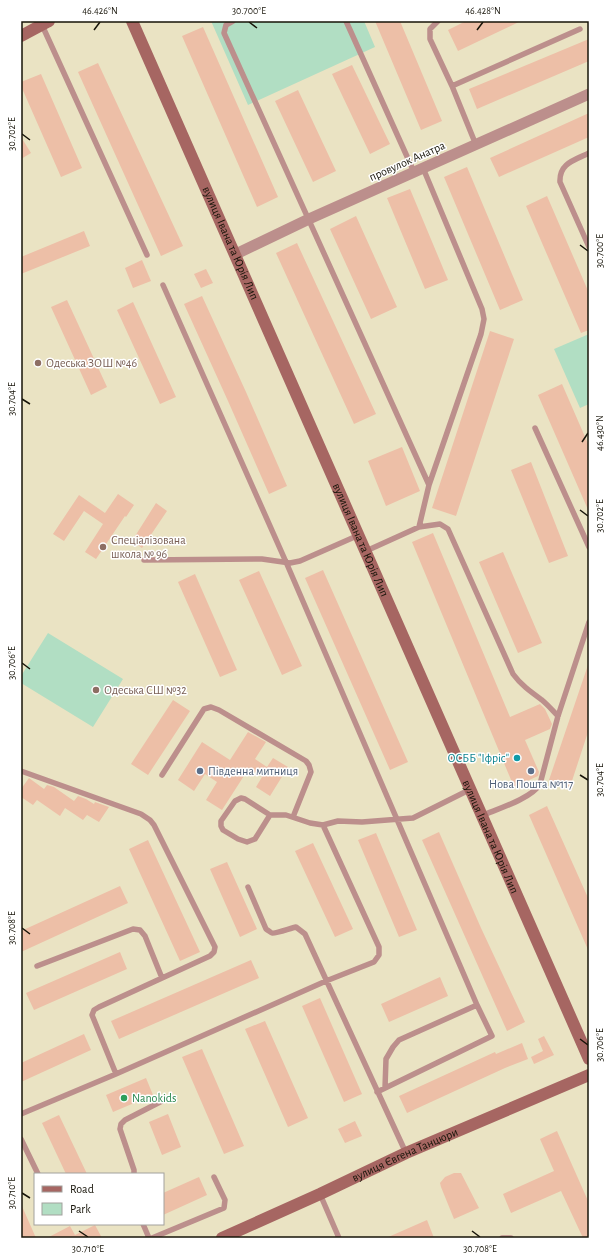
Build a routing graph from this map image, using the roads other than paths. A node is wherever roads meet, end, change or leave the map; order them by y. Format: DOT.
graph roads {
  1 [pos="132,21"];
  2 [pos="233,21"];
  3 [pos="346,21"];
  4 [pos="438,21"];
  5 [pos="46,23"];
  6 [pos="580,28"];
  7 [pos="21,36"];
  8 [pos="452,86"];
  9 [pos="589,94"];
  10 [pos="476,145"];
  11 [pos="589,154"];
  12 [pos="419,170"];
  13 [pos="309,220"];
  14 [pos="589,247"];
  15 [pos="236,254"];
  16 [pos="147,255"];
  17 [pos="163,285"];
  18 [pos="535,428"];
  19 [pos="429,485"];
  20 [pos="419,527"];
  21 [pos="359,535"];
  22 [pos="589,547"];
  23 [pos="366,551"];
  24 [pos="144,560"];
  25 [pos="286,562"];
  26 [pos="589,622"];
  27 [pos="558,716"];
  28 [pos="21,771"];
  29 [pos="162,775"];
  30 [pos="469,790"];
  31 [pos="270,815"];
  32 [pos="481,816"];
  33 [pos="293,817"];
  34 [pos="397,819"];
  35 [pos="322,825"];
  36 [pos="248,887"];
  37 [pos="37,966"];
  38 [pos="162,978"];
  39 [pos="326,981"];
  40 [pos="477,1005"];
  41 [pos="589,1059"];
  42 [pos="116,1074"];
  43 [pos="589,1075"];
  44 [pos="385,1088"];
  45 [pos="377,1092"];
  46 [pos="162,1101"];
  47 [pos="21,1114"];
  48 [pos="21,1139"];
  49 [pos="406,1153"];
  50 [pos="38,1173"];
  51 [pos="134,1173"];
  52 [pos="214,1177"];
  53 [pos="320,1194"];
  54 [pos="144,1225"];
  55 [pos="229,1237"];
  56 [pos="151,1238"];
  57 [pos="339,1238"];
  58 [pos="502,1238"];
  59 [pos="511,1238"];
  1 -- 15 [label="street, вулиця Івана та Юрія Лип"];
  2 -- 13 [label="lane"];
  3 -- 12 [label="lane"];
  4 -- 8 [label="lane"];
  5 -- 7 [label="street"];
  5 -- 16 [label="lane"];
  6 -- 8 [label="lane"];
  8 -- 10 [label="lane"];
  9 -- 10 [label="street, провулок Анатра"];
  10 -- 12 [label="street, провулок Анатра"];
  11 -- 14 [label="lane"];
  12 -- 13 [label="street, провулок Анатра"];
  12 -- 19 [label="lane"];
  13 -- 15 [label="street, провулок Анатра"];
  13 -- 19 [label="lane"];
  15 -- 21 [label="street, вулиця Івана та Юрія Лип"];
  17 -- 25 [label="lane"];
  18 -- 22 [label="lane"];
  19 -- 20 [label="lane"];
  20 -- 23 [label="lane"];
  20 -- 27 [label="lane"];
  21 -- 23 [label="street, вулиця Івана та Юрія Лип"];
  21 -- 25 [label="lane"];
  23 -- 30 [label="street, вулиця Івана та Юрія Лип"];
  24 -- 25 [label="lane"];
  25 -- 34 [label="lane"];
  26 -- 27 [label="lane"];
  27 -- 32 [label="lane"];
  28 -- 38 [label="lane"];
  29 -- 33 [label="lane"];
  30 -- 32 [label="street, вулиця Івана та Юрія Лип"];
  30 -- 34 [label="lane"];
  31 -- 31 [label="lane"];
  31 -- 33 [label="lane"];
  32 -- 41 [label="street, вулиця Івана та Юрія Лип"];
  33 -- 35 [label="lane"];
  34 -- 35 [label="lane"];
  34 -- 40 [label="lane"];
  35 -- 39 [label="lane"];
  36 -- 39 [label="lane"];
  37 -- 38 [label="lane"];
  38 -- 42 [label="lane"];
  39 -- 42 [label="lane"];
  39 -- 45 [label="lane"];
  40 -- 44 [label="lane"];
  40 -- 44 [label="lane"];
  42 -- 47 [label="lane"];
  43 -- 49 [label="street, вулиця Євгена Танцюри"];
  44 -- 45 [label="lane"];
  45 -- 49 [label="lane"];
  46 -- 51 [label="lane"];
  48 -- 50 [label="lane"];
  49 -- 53 [label="street, вулиця Євгена Танцюри"];
  52 -- 56 [label="lane"];
  53 -- 55 [label="street, вулиця Євгена Танцюри"];
  53 -- 57 [label="lane"];
  54 -- 56 [label="lane"];
  58 -- 59 [label="lane"];
}
